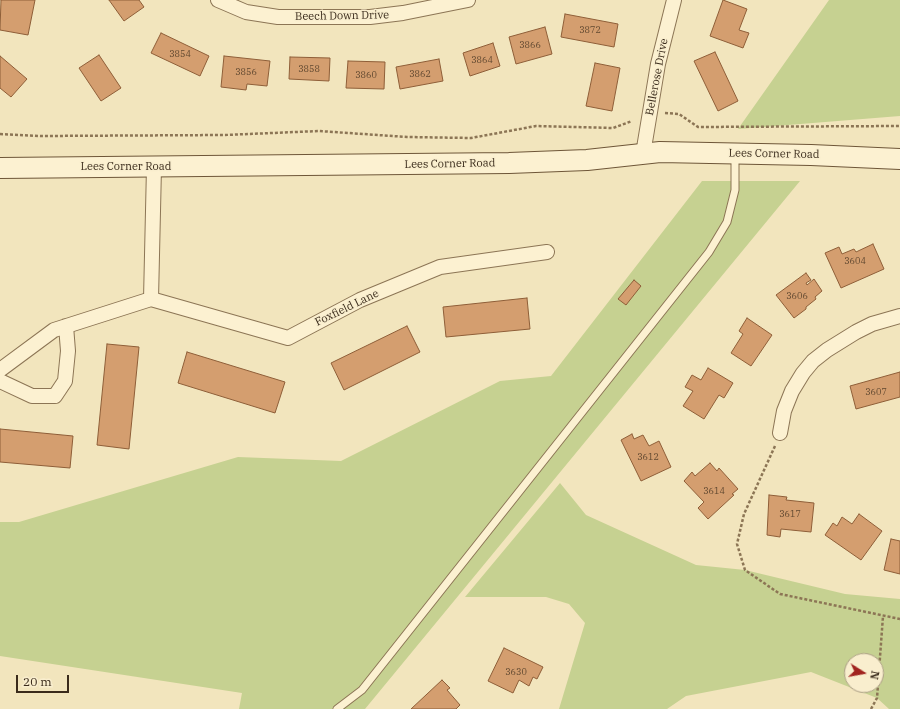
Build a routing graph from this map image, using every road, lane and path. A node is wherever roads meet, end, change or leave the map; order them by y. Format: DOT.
graph roads {
  1 [pos="218,0"];
  2 [pos="468,0"];
  3 [pos="674,0"];
  4 [pos="419,5"];
  5 [pos="650,112"];
  6 [pos="900,126"];
  7 [pos="0,134"];
  8 [pos="643,154"];
  9 [pos="735,154"];
  10 [pos="900,159"];
  11 [pos="154,167"];
  12 [pos="0,168"];
  13 [pos="547,252"];
  14 [pos="151,299"];
  15 [pos="900,316"];
  16 [pos="66,326"];
  17 [pos="0,370"];
  18 [pos="0,381"];
  19 [pos="780,433"];
  20 [pos="883,616"];
  21 [pos="900,619"];
  22 [pos="337,709"];
  23 [pos="871,709"];
  1 -- 4 [label="street, Beech Down Drive"];
  2 -- 4 [label="street, Beech Down Drive"];
  3 -- 5 [label="street, Bellerose Drive"];
  5 -- 6 [label="path"];
  5 -- 7 [label="path"];
  5 -- 8 [label="street, Bellerose Drive"];
  8 -- 9 [label="street, Lees Corner Road"];
  8 -- 11 [label="street, Lees Corner Road"];
  9 -- 10 [label="street, Lees Corner Road"];
  9 -- 22 [label="lane"];
  11 -- 12 [label="street, Lees Corner Road"];
  11 -- 14 [label="street"];
  13 -- 14 [label="street, Foxfield Lane"];
  14 -- 16 [label="street"];
  15 -- 19 [label="street"];
  16 -- 17 [label="street"];
  16 -- 18 [label="street"];
  19 -- 20 [label="path"];
  20 -- 21 [label="path"];
  20 -- 23 [label="path"];
}
